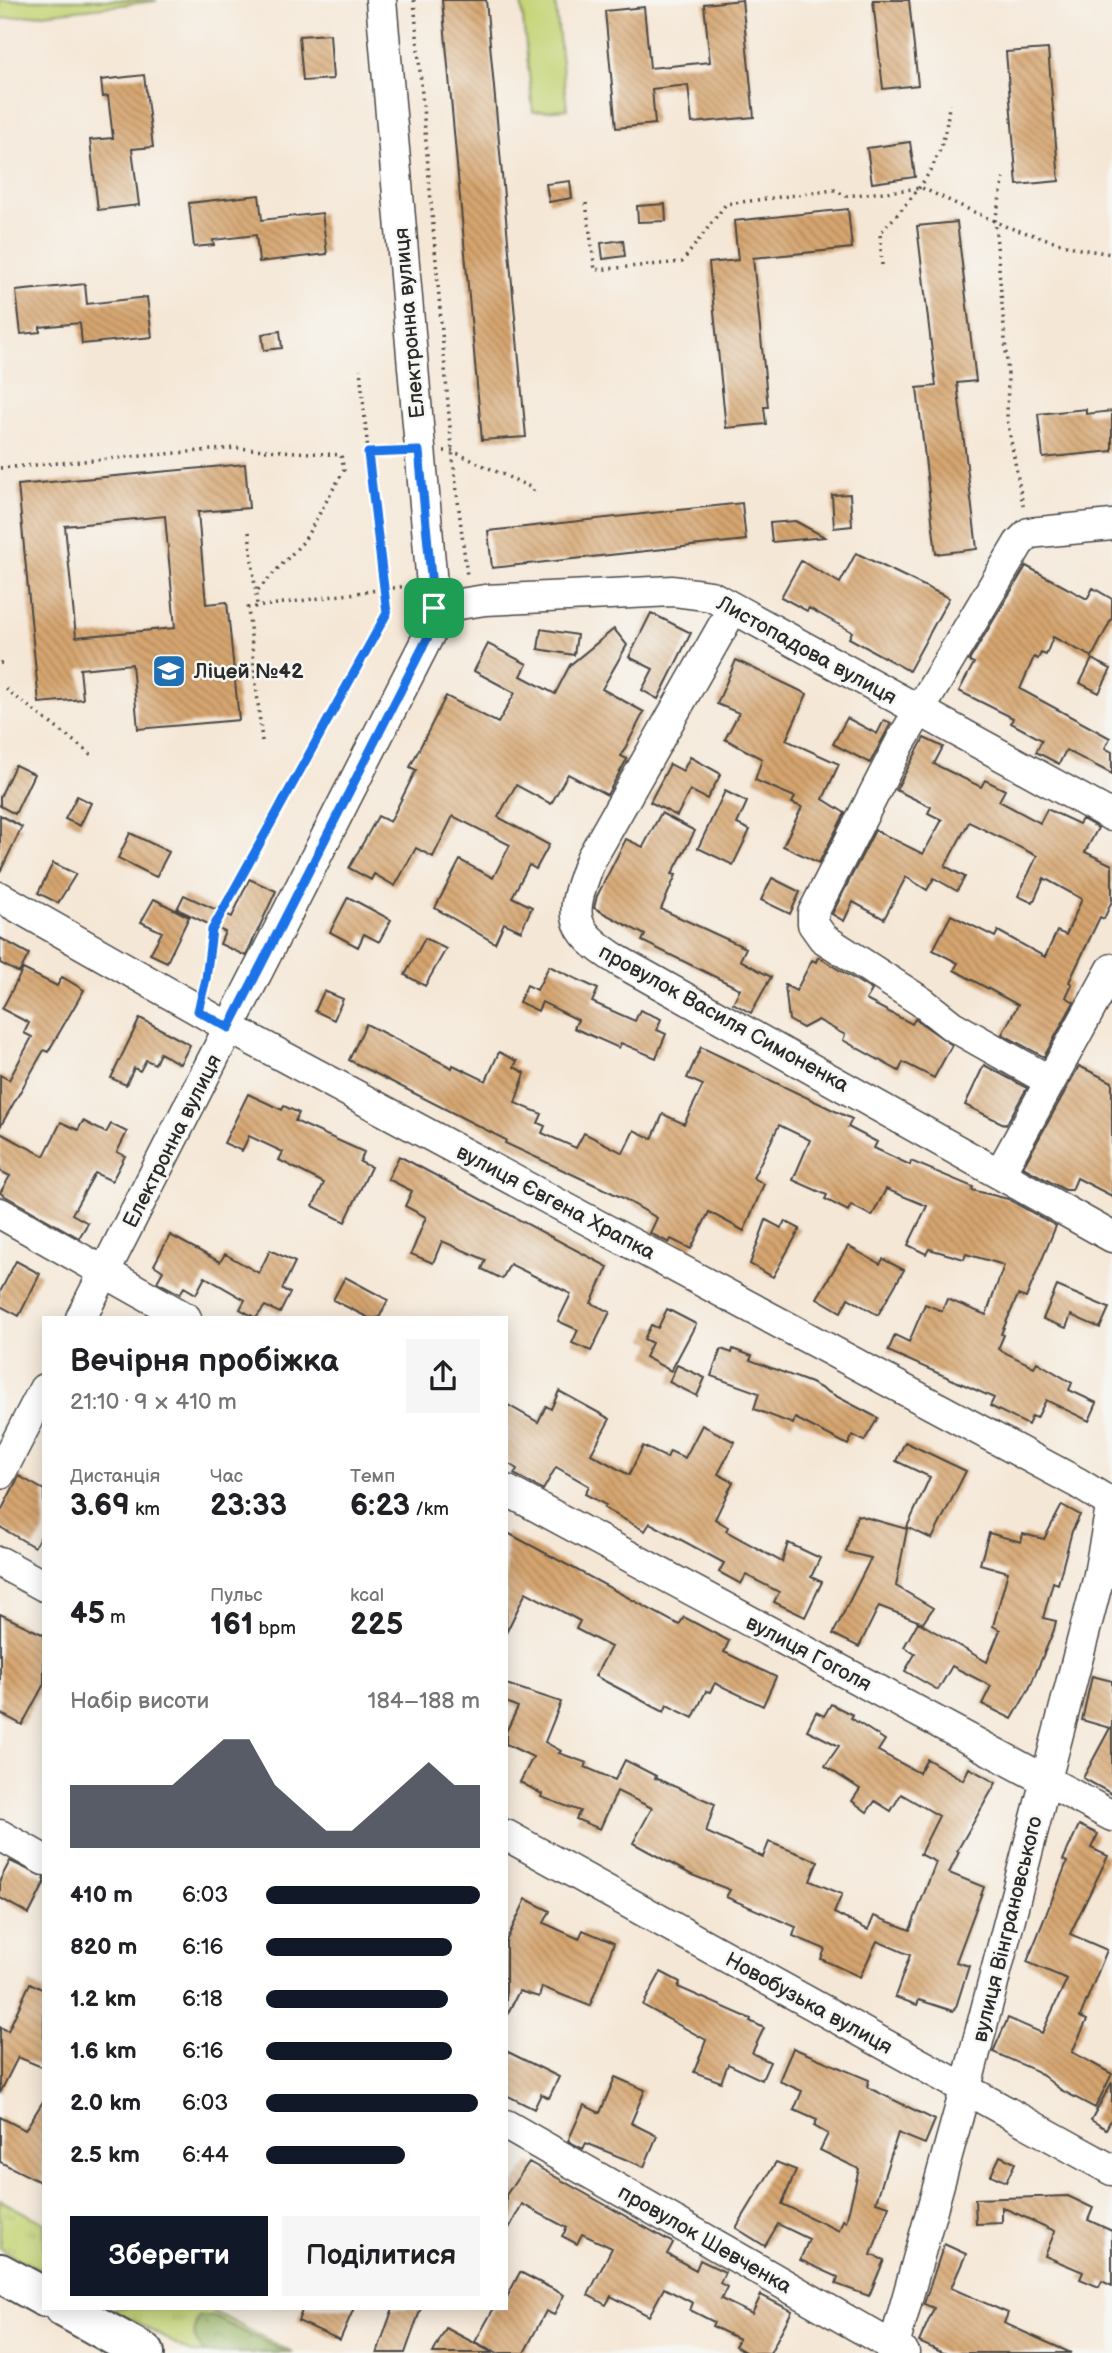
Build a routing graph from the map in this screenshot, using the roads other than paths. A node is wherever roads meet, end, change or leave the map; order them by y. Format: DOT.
graph roads {
  1 [pos="382,0"];
  2 [pos="1112,525"];
  3 [pos="432,595"];
  4 [pos="732,610"];
  5 [pos="920,713"];
  6 [pos="1112,816"];
  7 [pos="0,897"];
  8 [pos="1112,969"];
  9 [pos="229,1028"];
  10 [pos="1051,1081"];
  11 [pos="1000,1173"];
  12 [pos="0,1213"];
  13 [pos="1112,1237"];
  14 [pos="104,1274"];
  15 [pos="82,1316"];
  16 [pos="182,1316"];
  17 [pos="42,1394"];
  18 [pos="0,1474"];
  19 [pos="508,1491"];
  20 [pos="1112,1504"];
  21 [pos="0,1562"];
  22 [pos="42,1585"];
  23 [pos="1045,1779"];
  24 [pos="1112,1816"];
  25 [pos="0,1835"];
  26 [pos="508,1836"];
  27 [pos="42,1859"];
  28 [pos="966,2087"];
  29 [pos="508,2126"];
  30 [pos="1112,2170"];
  31 [pos="0,2273"];
  32 [pos="42,2296"];
  33 [pos="68,2310"];
  34 [pos="897,2351"];
  35 [pos="145,2353"];
  1 -- 3 [label="street, Електронна вулиця"];
  2 -- 5 [label="street"];
  3 -- 4 [label="street, Листопадова вулиця"];
  3 -- 9 [label="street, Електронна вулиця"];
  4 -- 5 [label="street, Листопадова вулиця"];
  4 -- 11 [label="street, провулок Василя Симоненка"];
  5 -- 6 [label="street, Листопадова вулиця"];
  5 -- 10 [label="street"];
  7 -- 9 [label="street, вулиця Євгена Храпка"];
  8 -- 10 [label="street"];
  9 -- 14 [label="street, Електронна вулиця"];
  9 -- 20 [label="street, вулиця Євгена Храпка"];
  10 -- 11 [label="street"];
  11 -- 13 [label="street, провулок Василя Симоненка"];
  12 -- 14 [label="street"];
  14 -- 15 [label="street, Електронна вулиця"];
  14 -- 16 [label="street"];
  17 -- 18 [label="street"];
  19 -- 23 [label="street, вулиця Гоголя"];
  20 -- 23 [label="street, вулиця Вінграновського"];
  21 -- 22 [label="street"];
  23 -- 24 [label="street, вулиця Гоголя"];
  23 -- 28 [label="street, вулиця Вінграновського"];
  25 -- 27 [label="street"];
  26 -- 28 [label="street, Новобузька вулиця"];
  28 -- 30 [label="street, Новобузька вулиця"];
  28 -- 34 [label="street, вулиця Вінграновського"];
  29 -- 34 [label="street, провулок Шевченка"];
  31 -- 32 [label="main road"];
  33 -- 35 [label="main road"];
}
